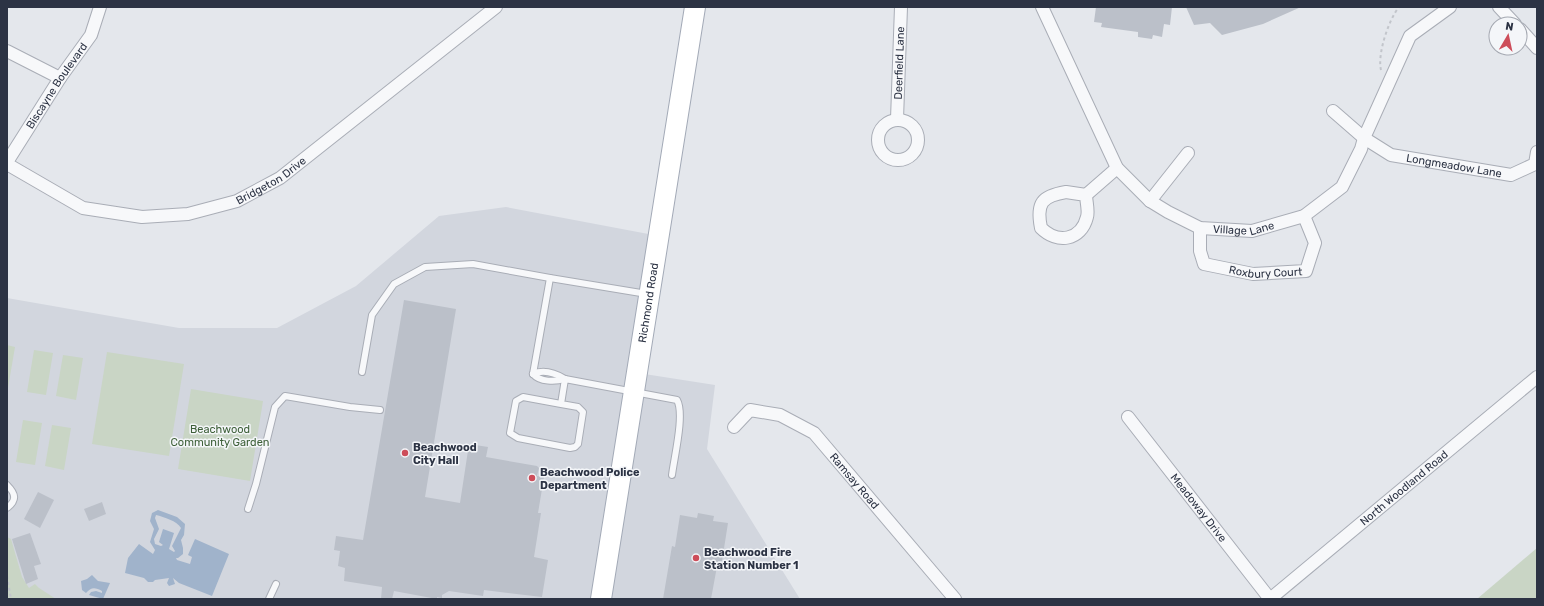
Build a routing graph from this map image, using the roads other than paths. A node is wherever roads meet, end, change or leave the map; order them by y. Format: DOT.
graph roads {
  1 [pos="100,7"];
  2 [pos="496,7"];
  3 [pos="695,7"];
  4 [pos="901,7"];
  5 [pos="1042,7"];
  6 [pos="1450,7"];
  7 [pos="1500,7"];
  8 [pos="1508,16"];
  9 [pos="1528,38"];
  10 [pos="1537,48"];
  11 [pos="7,51"];
  12 [pos="60,78"];
  13 [pos="1333,111"];
  14 [pos="897,119"];
  15 [pos="1364,138"];
  16 [pos="1537,152"];
  17 [pos="1188,153"];
  18 [pos="7,163"];
  19 [pos="1117,168"];
  20 [pos="1086,195"];
  21 [pos="1150,201"];
  22 [pos="1304,216"];
  23 [pos="1200,228"];
  24 [pos="550,278"];
  25 [pos="650,295"];
  26 [pos="362,372"];
  27 [pos="1537,377"];
  28 [pos="565,379"];
  29 [pos="635,391"];
  30 [pos="561,404"];
  31 [pos="380,410"];
  32 [pos="1128,417"];
  33 [pos="734,427"];
  34 [pos="672,476"];
  35 [pos="7,485"];
  36 [pos="7,508"];
  37 [pos="248,509"];
  38 [pos="276,584"];
  39 [pos="269,599"];
  40 [pos="601,599"];
  41 [pos="955,599"];
  42 [pos="1270,599"];
  1 -- 12 [label="street, Biscayne Boulevard"];
  2 -- 18 [label="street, Bridgeton Drive"];
  3 -- 25 [label="main road, Richmond Road"];
  4 -- 14 [label="street, Deerfield Lane"];
  5 -- 19 [label="street, Village Lane"];
  6 -- 15 [label="street, Village Lane"];
  7 -- 8 [label="street"];
  9 -- 10 [label="street"];
  11 -- 12 [label="street"];
  12 -- 18 [label="street, Biscayne Boulevard"];
  13 -- 15 [label="street"];
  15 -- 16 [label="street, Longmeadow Lane"];
  15 -- 22 [label="street, Village Lane"];
  17 -- 21 [label="street"];
  19 -- 20 [label="street"];
  19 -- 21 [label="street, Village Lane"];
  20 -- 20 [label="street"];
  21 -- 23 [label="street, Village Lane"];
  22 -- 23 [label="street, Village Lane"];
  22 -- 23 [label="street, Roxbury Court"];
  24 -- 25 [label="lane"];
  24 -- 26 [label="lane"];
  24 -- 28 [label="lane"];
  25 -- 29 [label="main road, Richmond Road"];
  27 -- 42 [label="street, North Woodland Road"];
  28 -- 29 [label="lane"];
  28 -- 30 [label="lane"];
  29 -- 34 [label="lane"];
  29 -- 40 [label="main road, Richmond Road"];
  30 -- 30 [label="lane"];
  31 -- 37 [label="lane"];
  32 -- 42 [label="street, Meadoway Drive"];
  33 -- 41 [label="street, Ramsay Road"];
  35 -- 36 [label="lane"];
  38 -- 39 [label="lane"];
}
